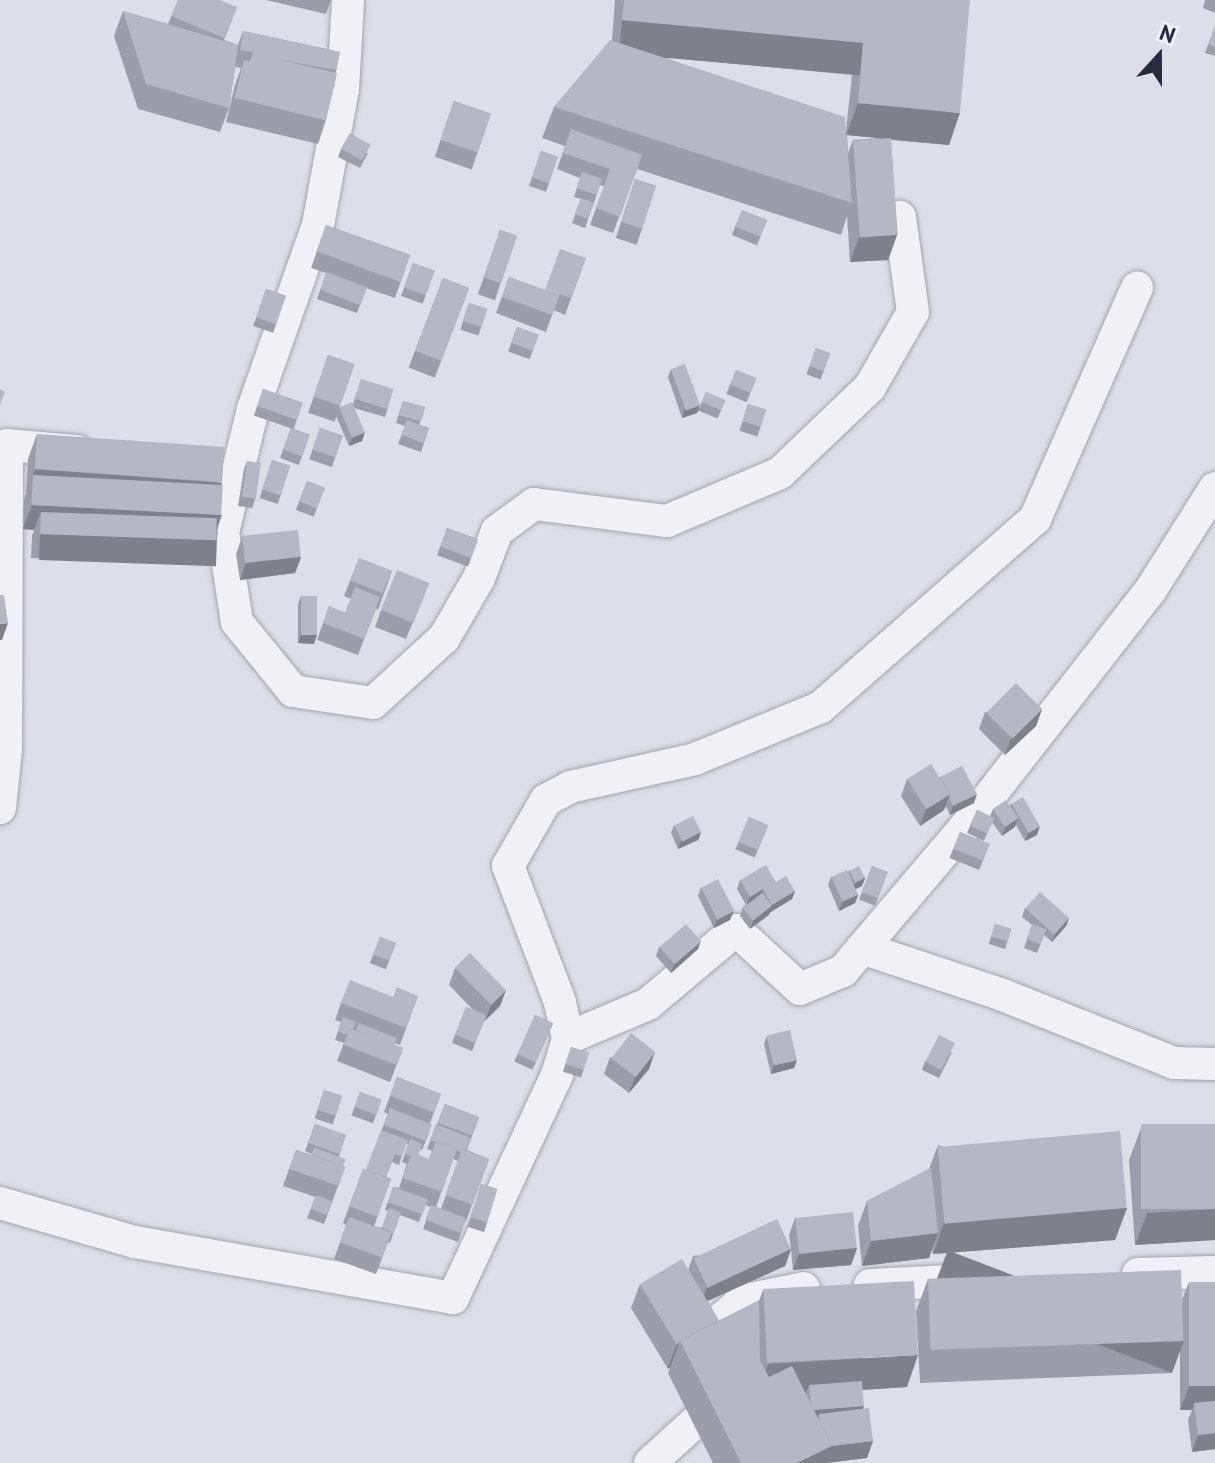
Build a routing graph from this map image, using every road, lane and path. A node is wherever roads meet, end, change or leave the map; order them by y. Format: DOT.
graph roads {
  1 [pos="348,0"];
  2 [pos="900,217"];
  3 [pos="1137,288"];
  4 [pos="4,445"];
  5 [pos="116,454"];
  6 [pos="1215,488"];
  7 [pos="0,808"];
  8 [pos="862,948"];
  9 [pos="568,1038"];
  10 [pos="1215,1064"];
  11 [pos="0,1203"];
  12 [pos="1215,1272"];
  13 [pos="1103,1275"];
  14 [pos="1007,1278"];
  15 [pos="650,1463"];
  1 -- 2 [label="street"];
  3 -- 9 [label="street"];
  4 -- 5 [label="street"];
  4 -- 7 [label="street"];
  6 -- 8 [label="street"];
  8 -- 9 [label="street"];
  8 -- 10 [label="street"];
  9 -- 11 [label="street"];
  12 -- 13 [label="street"];
  14 -- 15 [label="street"];
}
